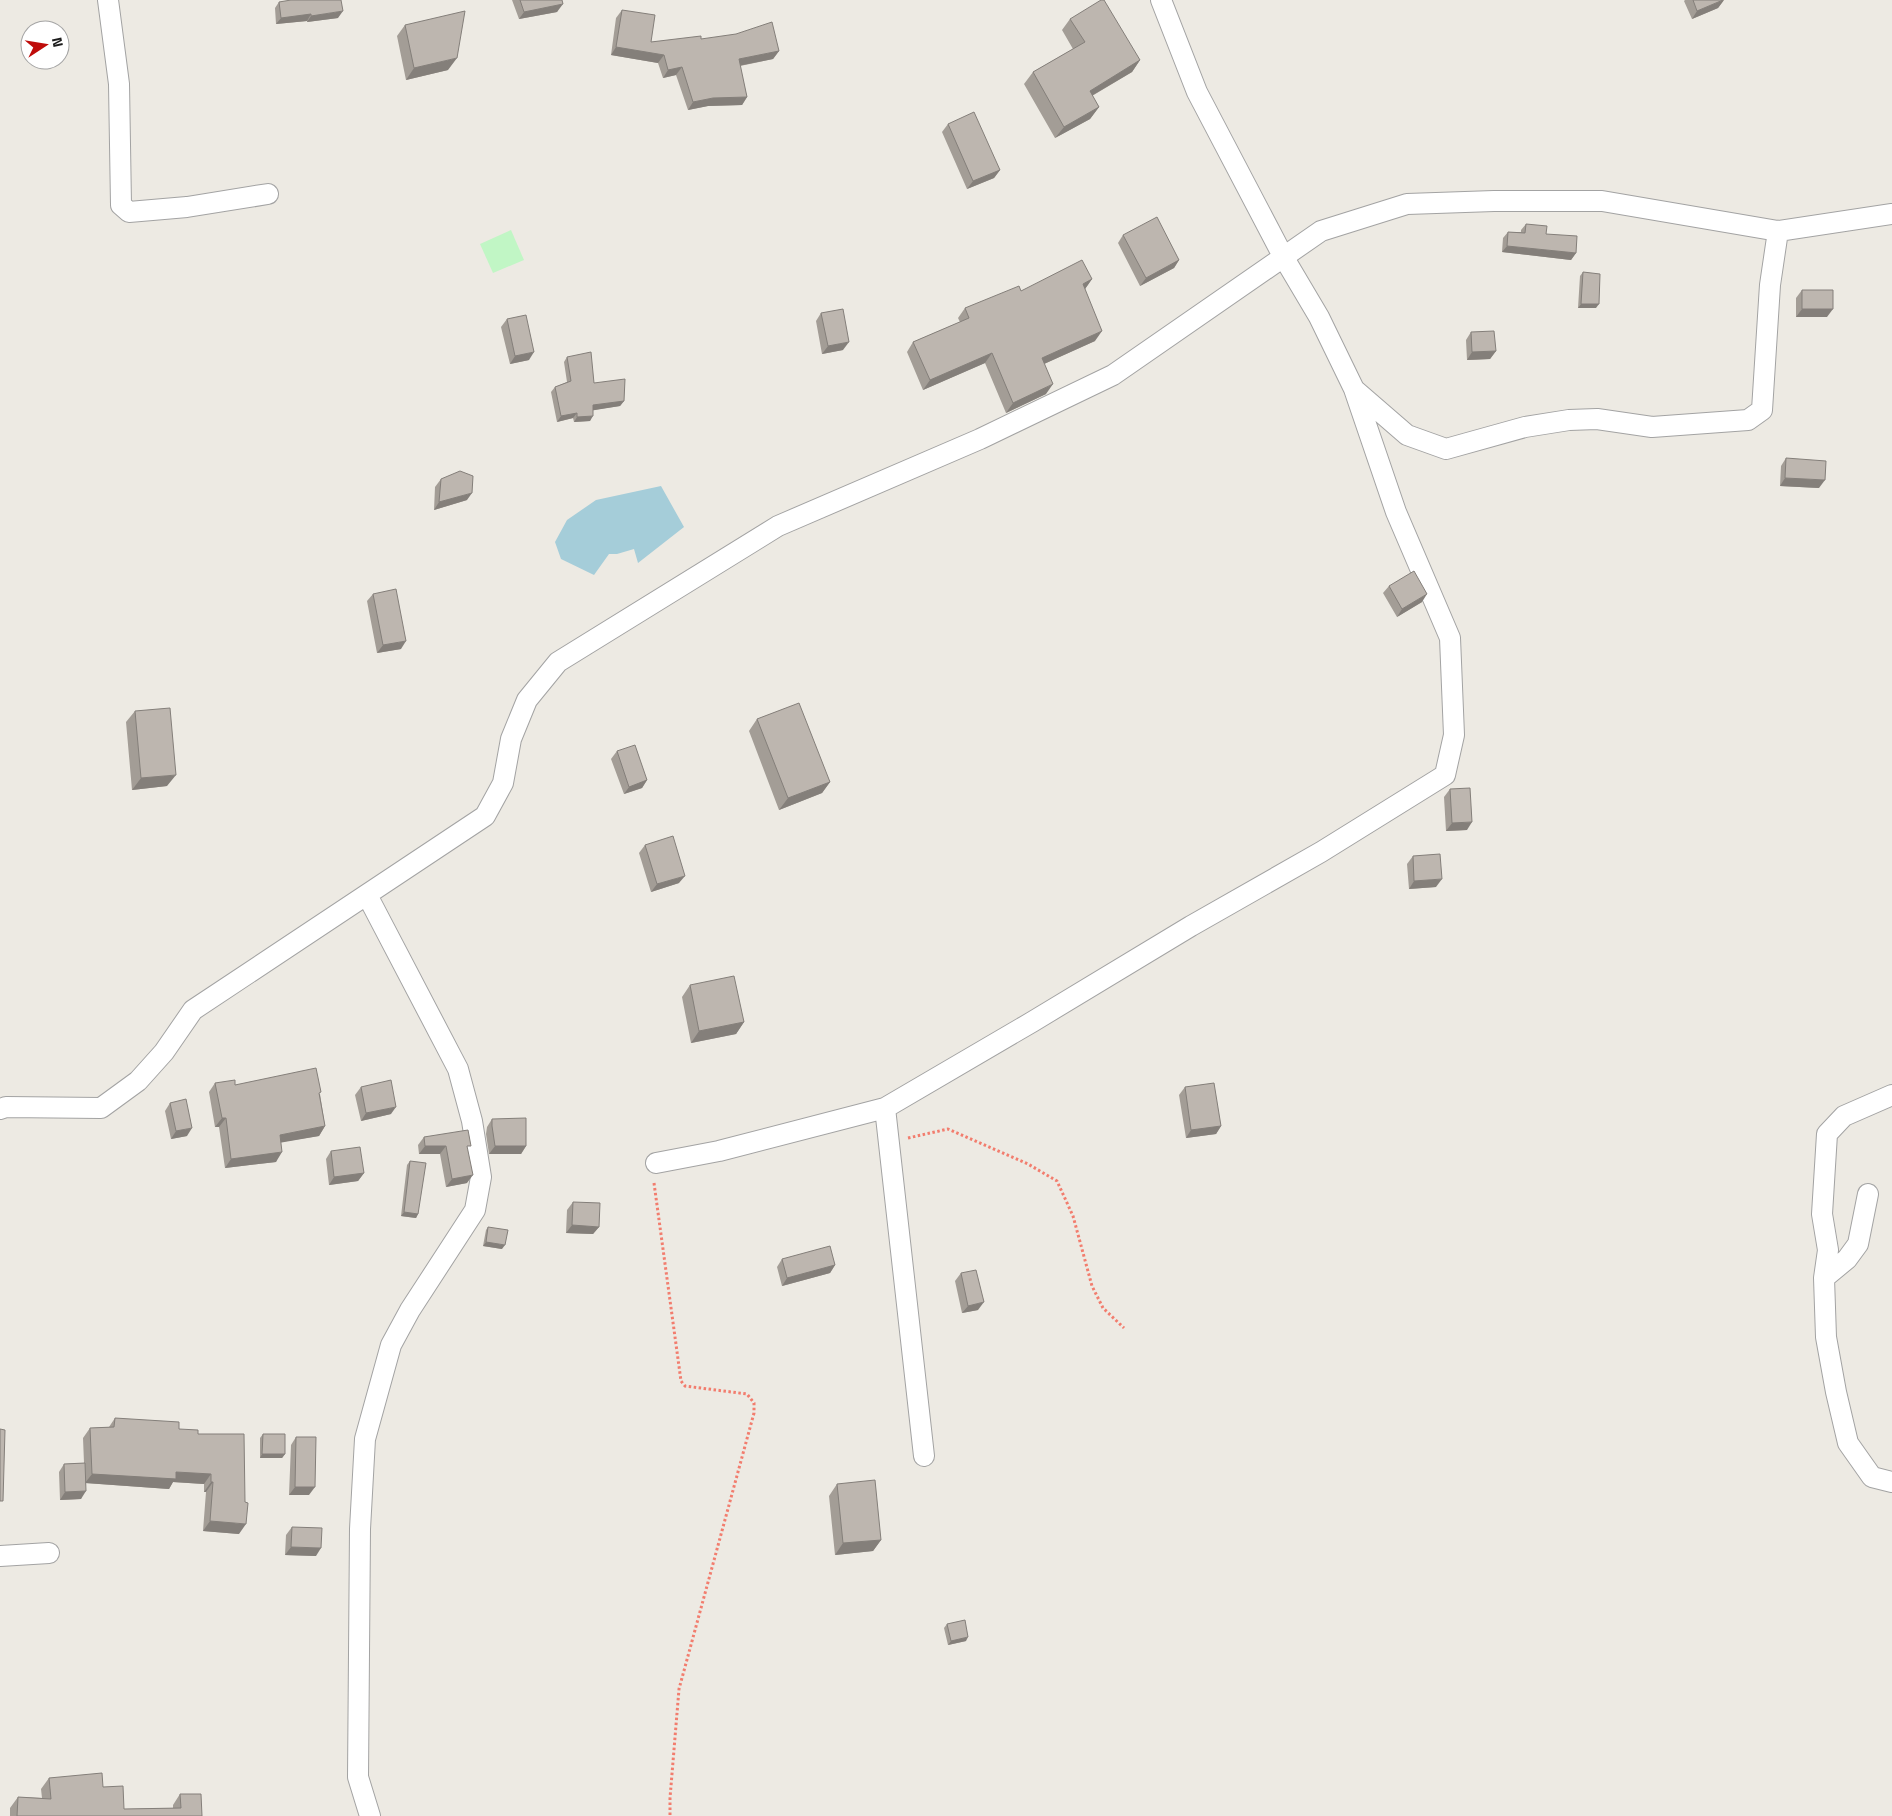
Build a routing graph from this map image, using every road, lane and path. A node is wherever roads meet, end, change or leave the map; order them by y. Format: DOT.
graph roads {
  1 [pos="108,0"];
  2 [pos="1161,0"];
  3 [pos="268,194"];
  4 [pos="1892,214"];
  5 [pos="1778,231"];
  6 [pos="1284,258"];
  7 [pos="1354,390"];
  8 [pos="367,895"];
  9 [pos="1892,1095"];
  10 [pos="885,1108"];
  11 [pos="0,1109"];
  12 [pos="888,1142"];
  13 [pos="656,1163"];
  14 [pos="1868,1194"];
  15 [pos="1824,1278"];
  16 [pos="1124,1328"];
  17 [pos="924,1456"];
  18 [pos="1892,1482"];
  19 [pos="49,1553"];
  20 [pos="0,1556"];
  21 [pos="370,1816"];
  22 [pos="670,1816"];
  1 -- 3 [label="street"];
  2 -- 6 [label="street"];
  4 -- 5 [label="street"];
  5 -- 6 [label="street"];
  5 -- 7 [label="street"];
  6 -- 7 [label="street"];
  6 -- 8 [label="street"];
  7 -- 10 [label="street"];
  8 -- 11 [label="street"];
  8 -- 21 [label="street"];
  9 -- 15 [label="street"];
  10 -- 12 [label="street"];
  10 -- 13 [label="street"];
  12 -- 16 [label="path"];
  12 -- 17 [label="street"];
  13 -- 22 [label="path"];
  14 -- 15 [label="street"];
  15 -- 18 [label="street"];
  19 -- 20 [label="street"];
}
